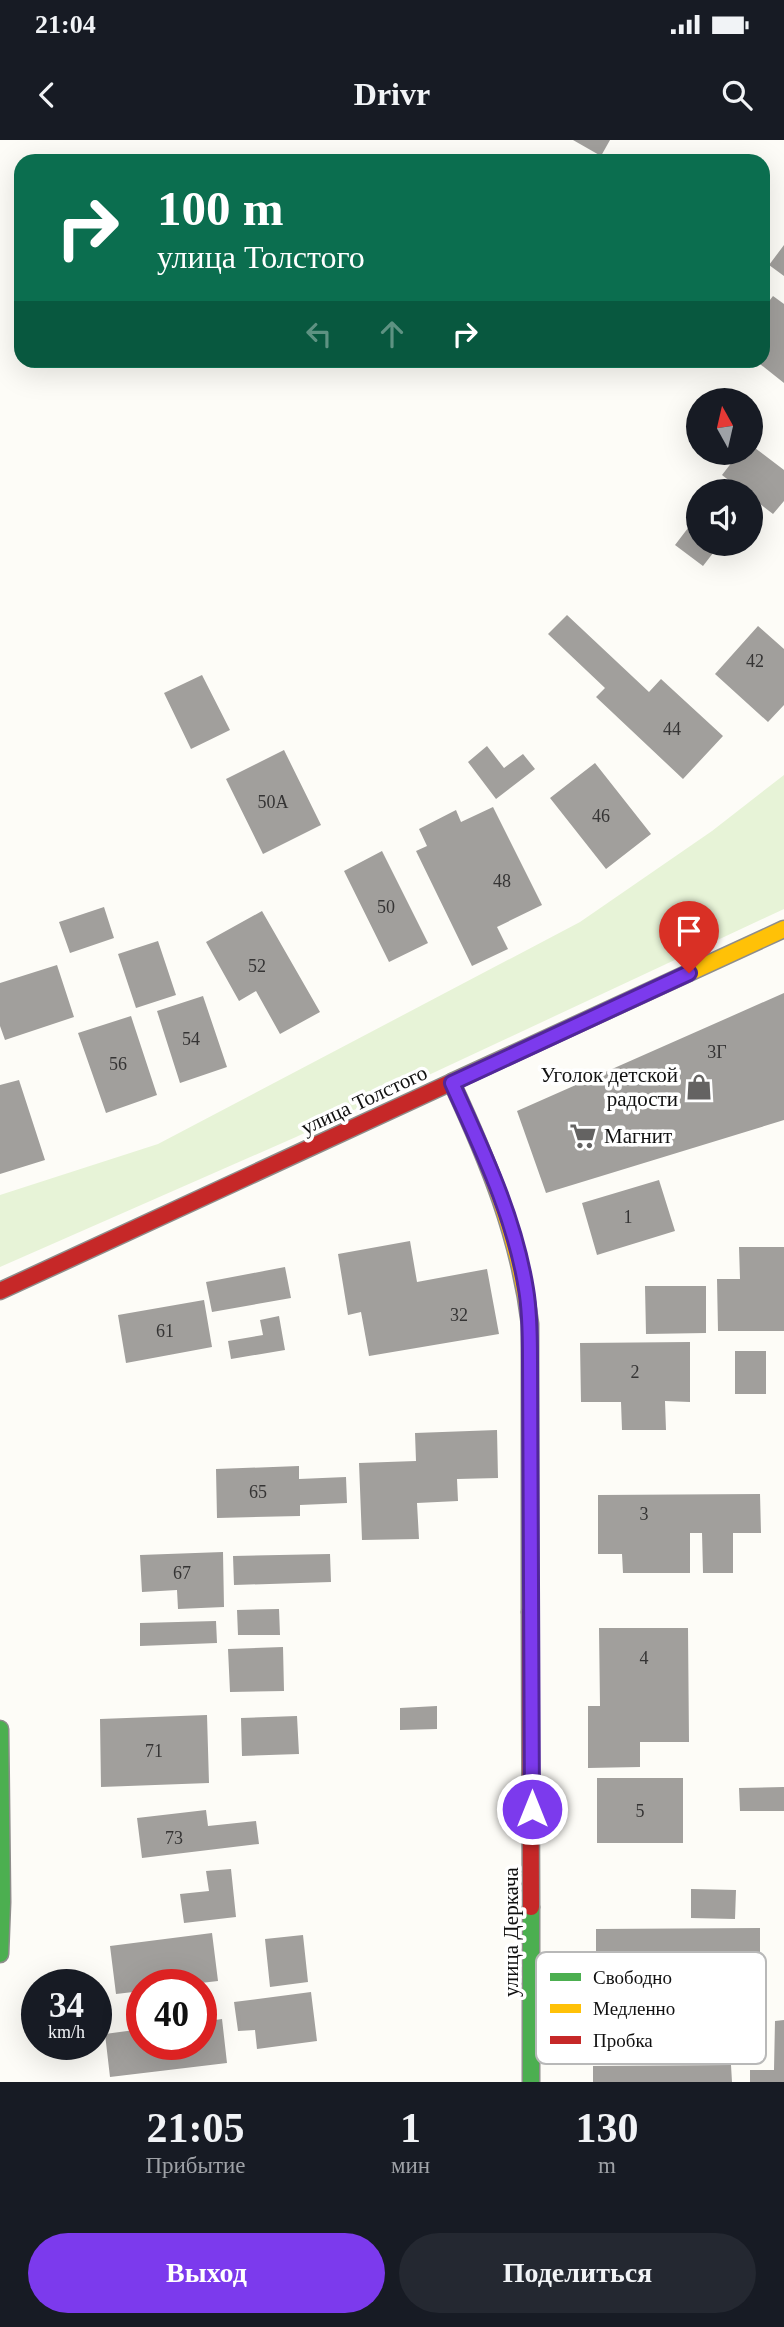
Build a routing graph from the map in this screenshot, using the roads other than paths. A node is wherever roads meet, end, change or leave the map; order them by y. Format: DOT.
graph roads {
  1 [pos="784,929"];
  2 [pos="452,1083"];
  3 [pos="0,1291"];
  4 [pos="0,1729"];
  5 [pos="0,1954"];
  6 [pos="531,2082"];
  1 -- 2 [label="street, улица Толстого"];
  2 -- 3 [label="street, улица Толстого"];
  2 -- 6 [label="street, улица Деркача"];
  4 -- 5 [label="street"];
}
